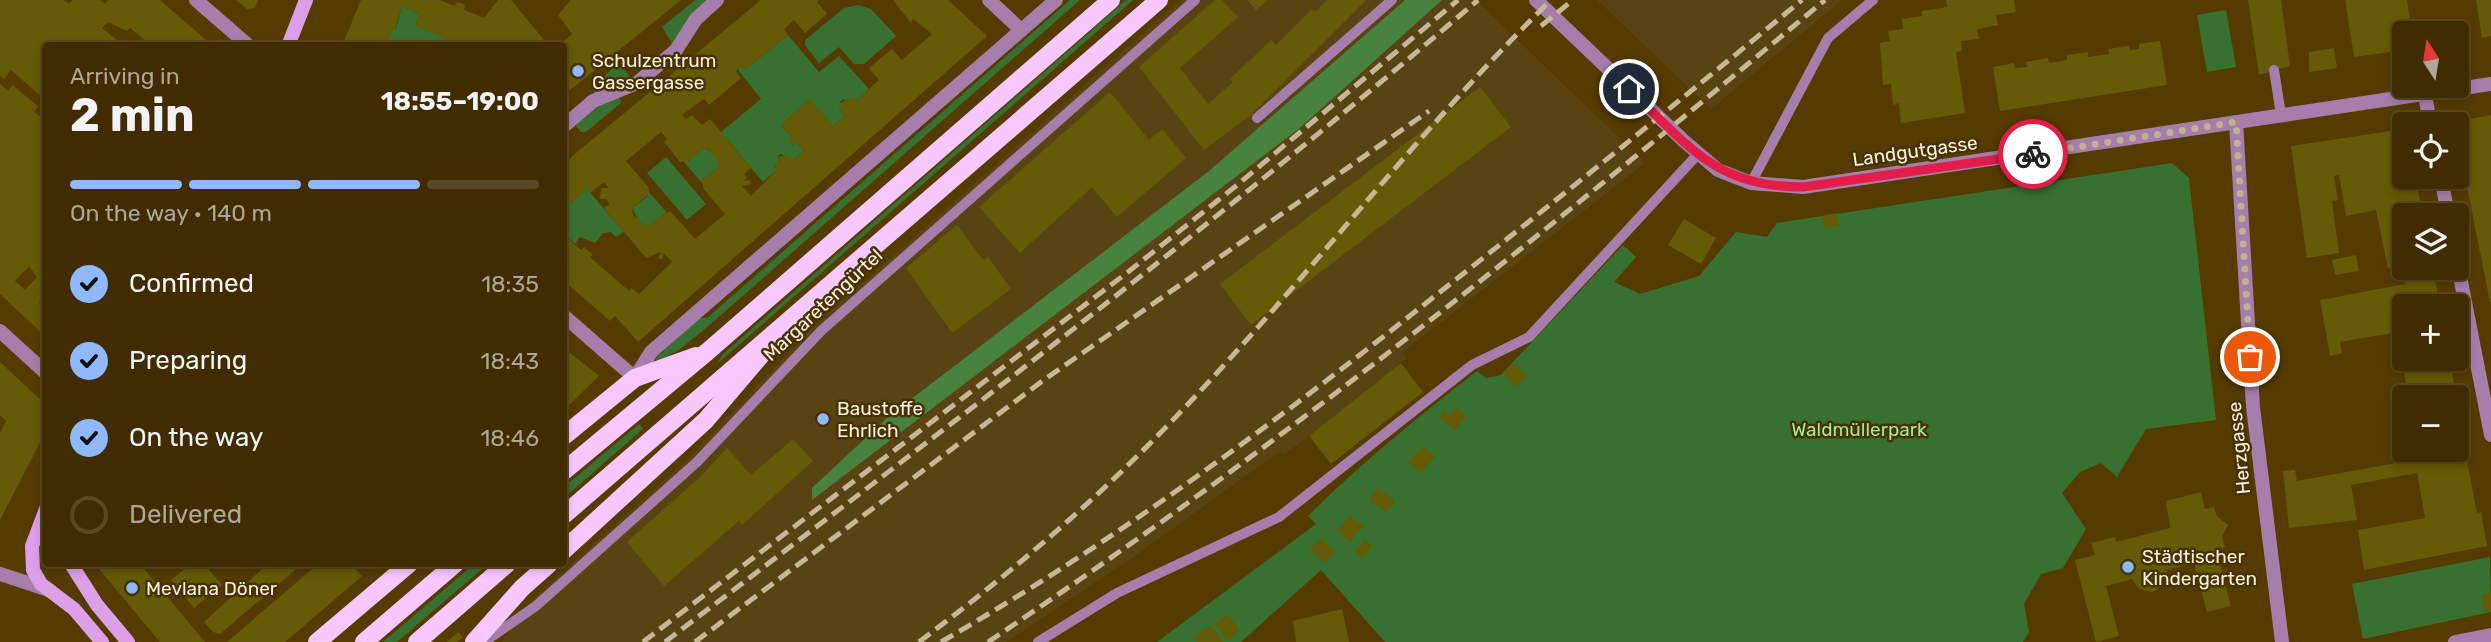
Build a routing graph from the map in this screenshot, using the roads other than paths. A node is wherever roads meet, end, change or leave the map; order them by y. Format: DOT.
graph roads {
  1 [pos="196,0"];
  2 [pos="306,0"];
  3 [pos="717,0"];
  4 [pos="989,0"];
  5 [pos="1056,0"];
  6 [pos="1111,0"];
  7 [pos="1159,0"];
  8 [pos="1195,0"];
  9 [pos="1392,0"];
  10 [pos="1536,0"];
  11 [pos="1873,0"];
  12 [pos="1021,30"];
  13 [pos="244,42"];
  14 [pos="290,42"];
  15 [pos="2274,70"];
  16 [pos="2491,84"];
  17 [pos="2469,87"];
  18 [pos="2398,98"];
  19 [pos="2281,115"];
  20 [pos="1257,118"];
  21 [pos="2236,122"];
  22 [pos="567,123"];
  23 [pos="1698,154"];
  24 [pos="1751,183"];
  25 [pos="2461,280"];
  26 [pos="799,311"];
  27 [pos="567,319"];
  28 [pos="0,331"];
  29 [pos="707,352"];
  30 [pos="42,369"];
  31 [pos="635,378"];
  32 [pos="567,434"];
  33 [pos="2491,435"];
  34 [pos="567,469"];
  35 [pos="567,512"];
  36 [pos="42,518"];
  37 [pos="567,547"];
  38 [pos="73,567"];
  39 [pos="405,567"];
  40 [pos="451,567"];
  41 [pos="504,567"];
  42 [pos="546,567"];
  43 [pos="4,575"];
  44 [pos="49,590"];
  45 [pos="2491,635"];
  46 [pos="102,642"];
  47 [pos="128,642"];
  48 [pos="317,642"];
  49 [pos="363,642"];
  50 [pos="416,642"];
  51 [pos="474,642"];
  52 [pos="484,642"];
  53 [pos="1038,642"];
  54 [pos="2282,642"];
  55 [pos="2455,642"];
  1 -- 13 [label="street"];
  2 -- 14 [label="main road"];
  3 -- 22 [label="street"];
  4 -- 12 [label="street"];
  5 -- 12 [label="street"];
  6 -- 29 [label="main road, Margaretengürtel"];
  7 -- 26 [label="main road, Margaretengürtel"];
  8 -- 52 [label="lane, Margaretengürtel"];
  9 -- 20 [label="lane"];
  10 -- 23 [label="street, Landgutgasse"];
  11 -- 24 [label="lane"];
  12 -- 31 [label="street"];
  15 -- 19 [label="lane"];
  16 -- 17 [label="street, Landgutgasse"];
  18 -- 19 [label="street, Landgutgasse"];
  19 -- 21 [label="street, Landgutgasse"];
  21 -- 24 [label="street, Landgutgasse"];
  21 -- 54 [label="street, Herzgasse"];
  23 -- 24 [label="street, Landgutgasse"];
  23 -- 53 [label="lane"];
  25 -- 33 [label="street"];
  26 -- 35 [label="main road, Margaretengürtel"];
  26 -- 37 [label="main road"];
  27 -- 31 [label="street"];
  28 -- 30 [label="street"];
  29 -- 31 [label="main road"];
  29 -- 34 [label="main road, Margaretengürtel"];
  31 -- 32 [label="main road"];
  36 -- 44 [label="main road"];
  38 -- 47 [label="main road"];
  39 -- 48 [label="main road"];
  40 -- 49 [label="main road"];
  41 -- 50 [label="main road"];
  42 -- 51 [label="main road"];
  43 -- 44 [label="street"];
  44 -- 46 [label="main road"];
  45 -- 55 [label="street"];
}
